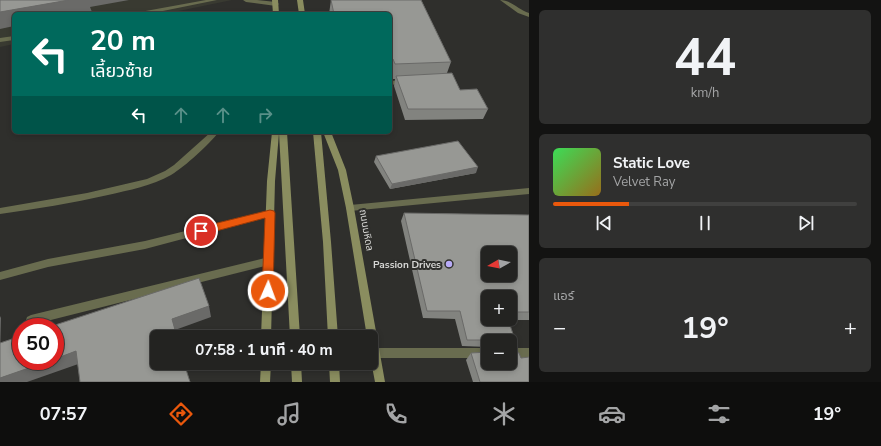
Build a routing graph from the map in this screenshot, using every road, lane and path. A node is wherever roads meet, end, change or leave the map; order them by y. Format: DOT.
graph roads {
  1 [pos="214,0"];
  2 [pos="246,0"];
  3 [pos="300,0"];
  4 [pos="503,0"];
  5 [pos="276,2"];
  6 [pos="151,12"];
  7 [pos="302,12"];
  8 [pos="529,15"];
  9 [pos="12,38"];
  10 [pos="0,40"];
  11 [pos="413,82"];
  12 [pos="392,83"];
  13 [pos="213,134"];
  14 [pos="276,134"];
  15 [pos="283,134"];
  16 [pos="317,134"];
  17 [pos="328,134"];
  18 [pos="529,191"];
  19 [pos="350,208"];
  20 [pos="0,211"];
  21 [pos="270,213"];
  22 [pos="269,261"];
  23 [pos="0,276"];
  24 [pos="39,318"];
  25 [pos="266,330"];
  26 [pos="295,330"];
  27 [pos="333,330"];
  28 [pos="372,330"];
  29 [pos="378,353"];
  30 [pos="481,353"];
  31 [pos="517,353"];
  32 [pos="529,353"];
  33 [pos="378,368"];
  34 [pos="266,370"];
  35 [pos="296,370"];
  36 [pos="334,370"];
  37 [pos="265,382"];
  38 [pos="297,382"];
  39 [pos="335,382"];
  40 [pos="380,382"];
  1 -- 6 [label="lane"];
  2 -- 5 [label="lane"];
  3 -- 7 [label="main road"];
  4 -- 8 [label="lane"];
  9 -- 10 [label="lane"];
  11 -- 12 [label="lane"];
  13 -- 20 [label="lane"];
  14 -- 21 [label="main road"];
  15 -- 26 [label="main road"];
  16 -- 27 [label="main road"];
  17 -- 19 [label="main road, ถนนมหิดล"];
  18 -- 19 [label="lane"];
  19 -- 28 [label="main road, ถนนมหิดล"];
  21 -- 22 [label="main road"];
  21 -- 23 [label="lane"];
  22 -- 24 [label="lane"];
  22 -- 25 [label="main road"];
  29 -- 30 [label="lane"];
  31 -- 32 [label="lane"];
  33 -- 40 [label="main road, ถนนมหิดล"];
  34 -- 37 [label="main road"];
  35 -- 38 [label="main road"];
  36 -- 39 [label="main road"];
}
